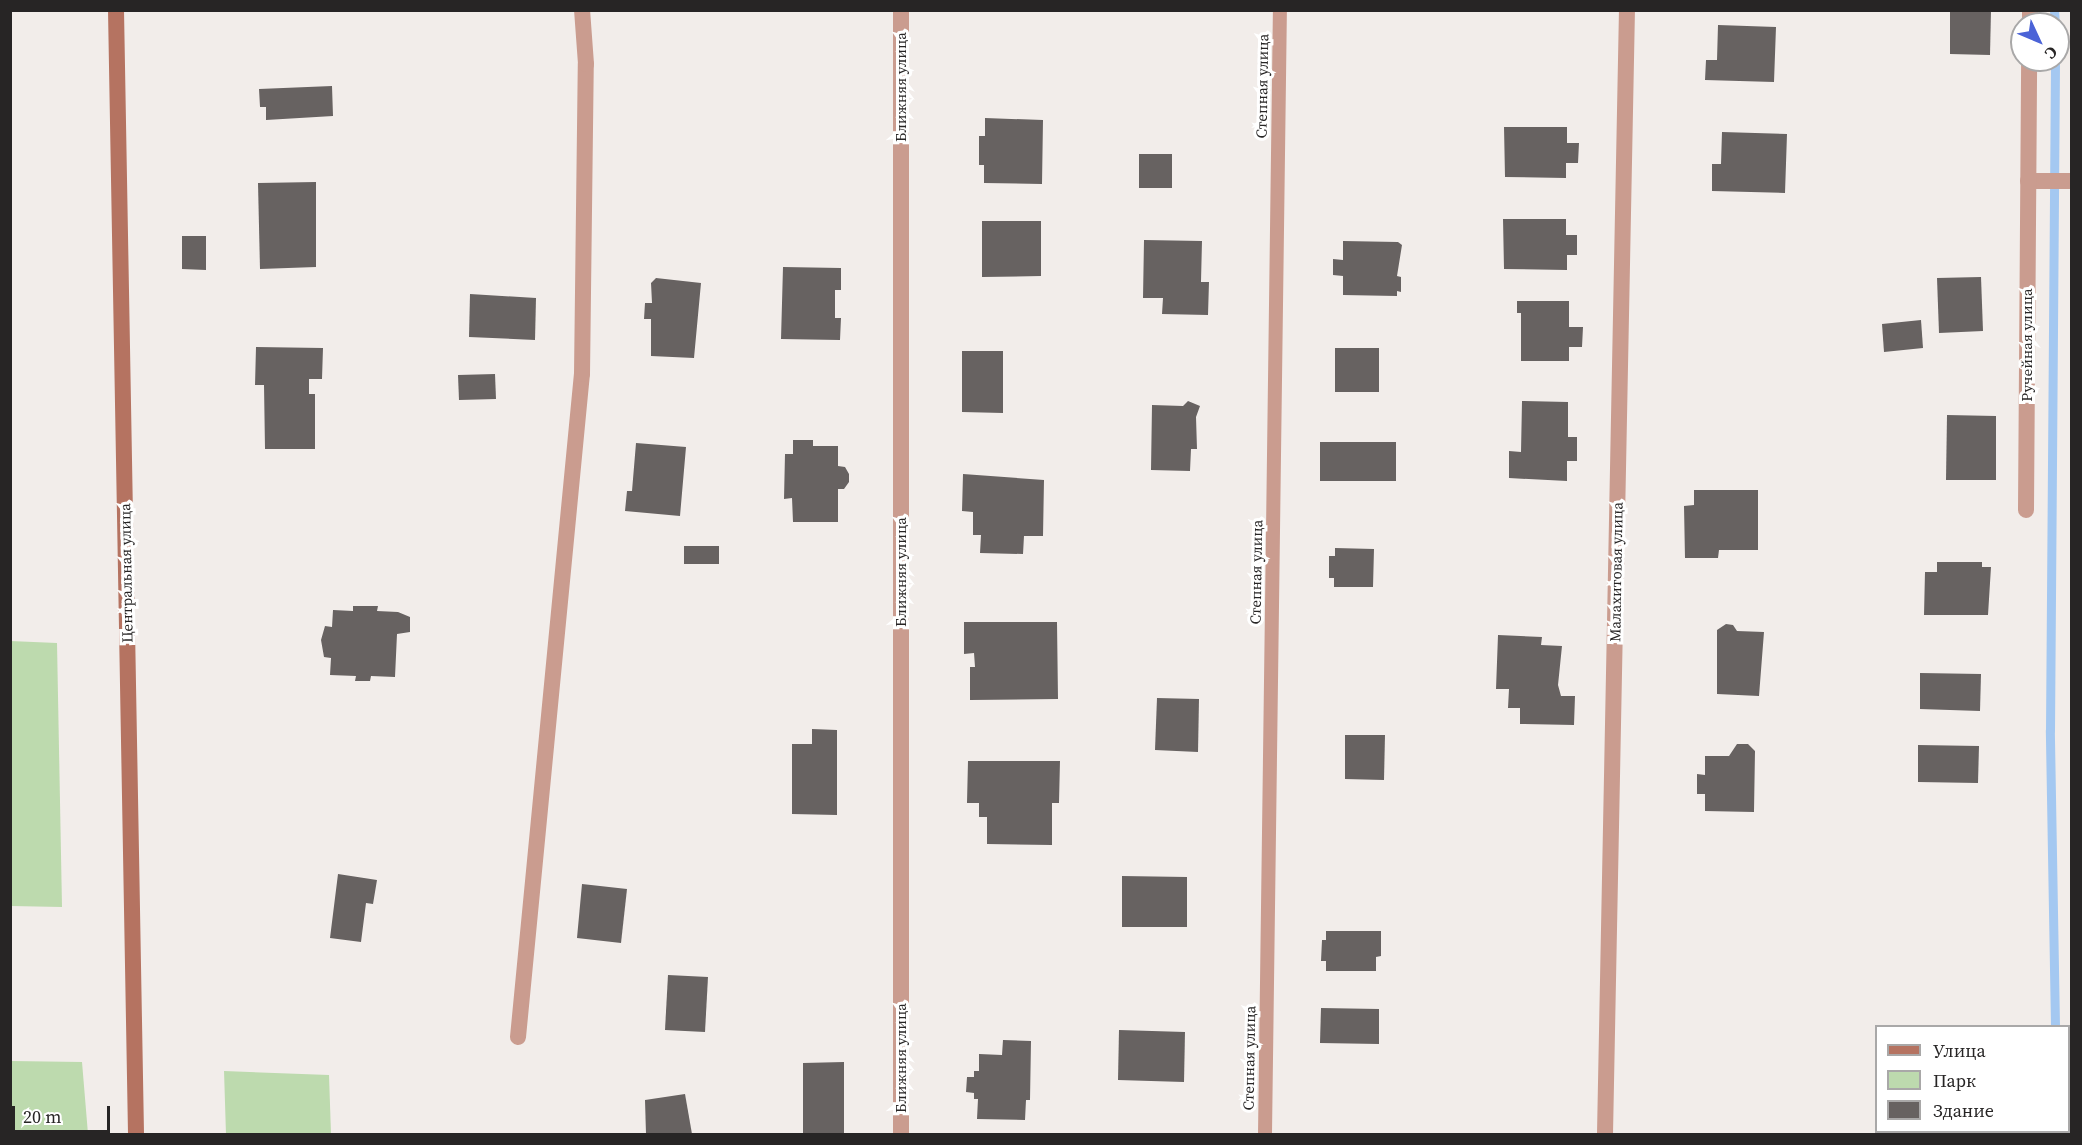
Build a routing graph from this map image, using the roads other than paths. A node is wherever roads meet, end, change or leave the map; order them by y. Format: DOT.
graph roads {
  1 [pos="116,10"];
  2 [pos="582,10"];
  3 [pos="901,10"];
  4 [pos="1280,10"];
  5 [pos="1627,10"];
  6 [pos="2029,72"];
  7 [pos="2028,181"];
  8 [pos="2072,181"];
  9 [pos="2026,510"];
  10 [pos="518,1037"];
  11 [pos="135,1134"];
  12 [pos="901,1134"];
  13 [pos="1264,1134"];
  14 [pos="1605,1134"];
  1 -- 11 [label="main road, Центральная улица"];
  2 -- 10 [label="street"];
  3 -- 12 [label="street, Ближняя улица"];
  4 -- 13 [label="lane, Степная улица"];
  5 -- 14 [label="street, Малахитовая улица"];
  6 -- 7 [label="street, Ручейная улица"];
  7 -- 8 [label="street"];
  7 -- 9 [label="street, Ручейная улица"];
}
